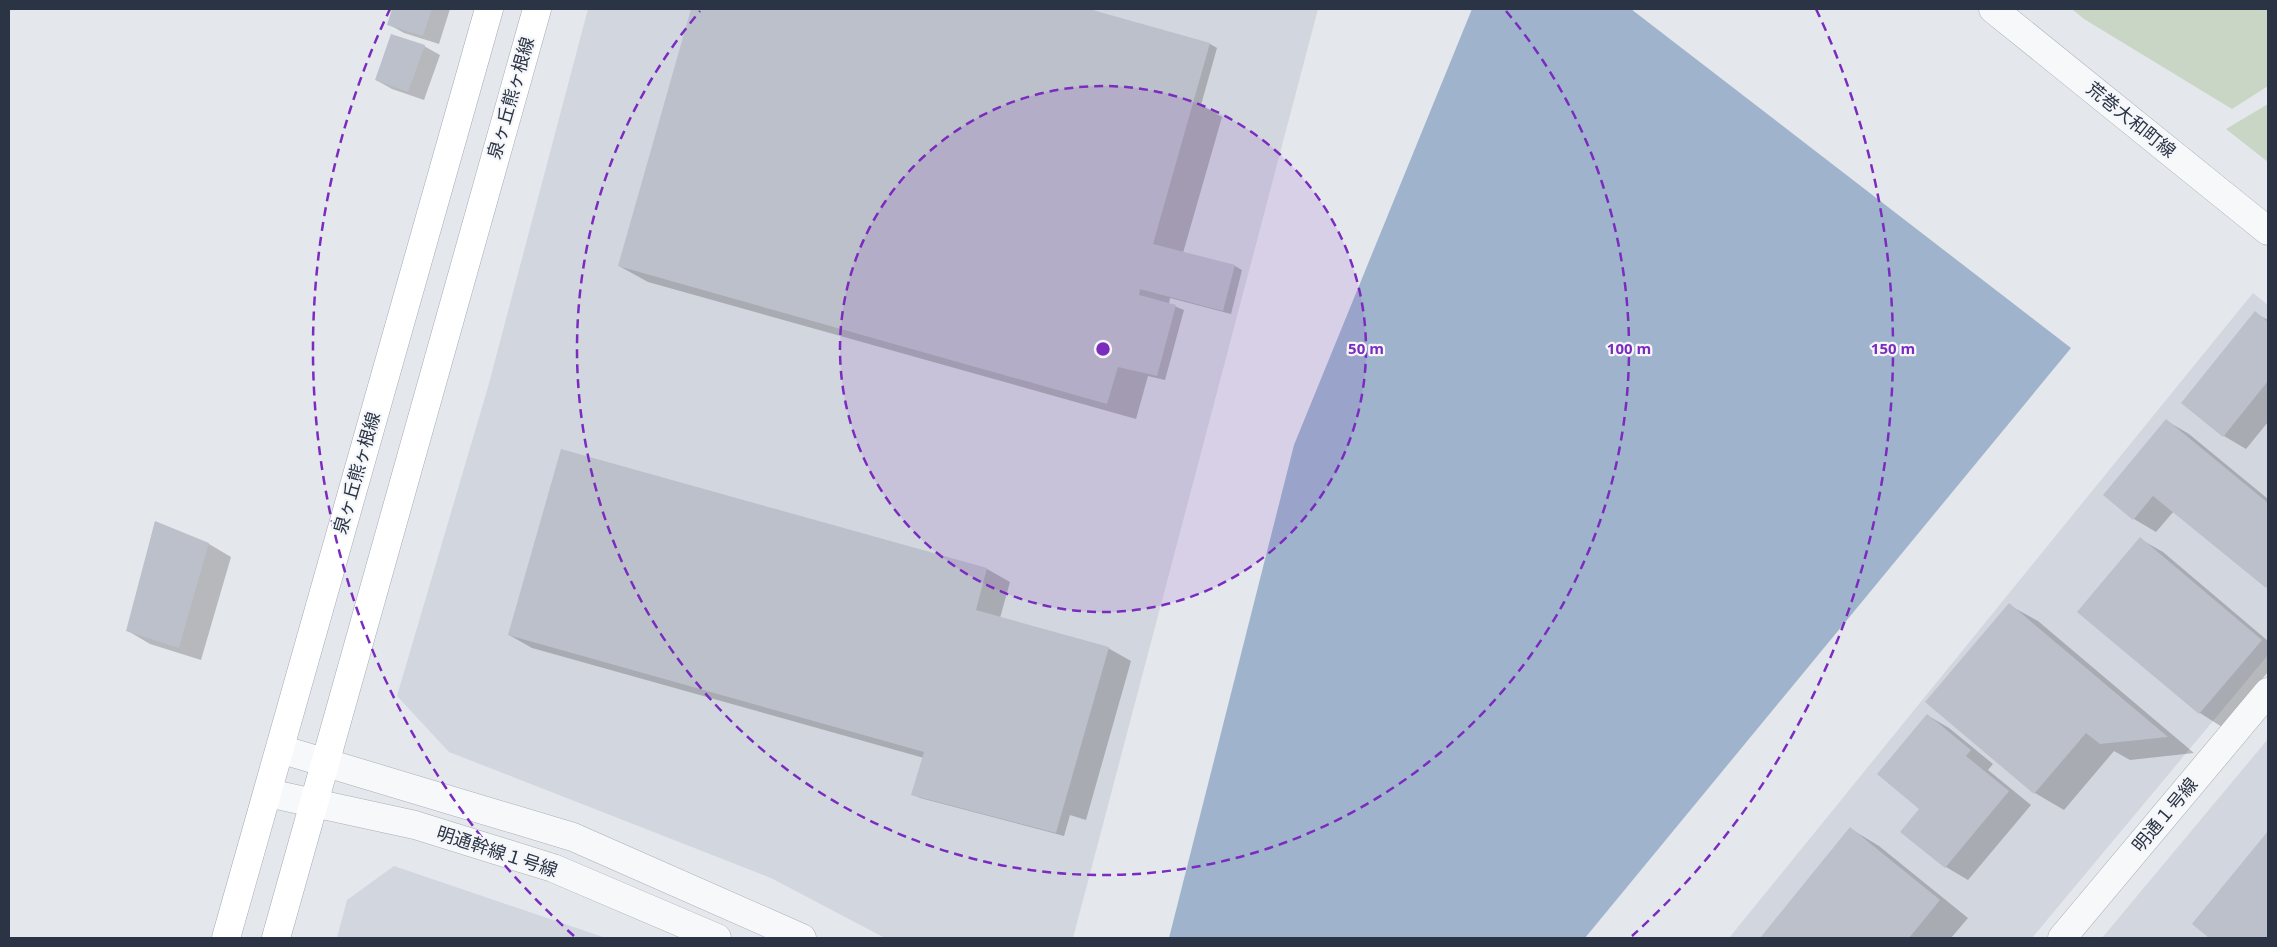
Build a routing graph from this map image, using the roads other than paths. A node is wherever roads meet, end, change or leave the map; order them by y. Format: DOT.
graph roads {
  1 [pos="489,9"];
  2 [pos="537,9"];
  3 [pos="1993,9"];
  4 [pos="2268,231"];
  5 [pos="2268,692"];
  6 [pos="280,749"];
  7 [pos="326,761"];
  8 [pos="268,793"];
  9 [pos="314,803"];
  10 [pos="226,938"];
  11 [pos="276,938"];
  12 [pos="718,938"];
  13 [pos="802,938"];
  14 [pos="2062,938"];
  1 -- 6 [label="main road, 泉ヶ丘熊ヶ根線"];
  2 -- 7 [label="main road, 泉ヶ丘熊ヶ根線"];
  3 -- 4 [label="street, 荒巻大和町線"];
  5 -- 14 [label="street, 明通１号線"];
  6 -- 7 [label="street"];
  6 -- 8 [label="main road, 泉ヶ丘熊ヶ根線"];
  7 -- 9 [label="main road, 泉ヶ丘熊ヶ根線"];
  7 -- 13 [label="street"];
  8 -- 9 [label="street, 明通幹線１号線"];
  8 -- 10 [label="main road, 泉ヶ丘熊ヶ根線"];
  9 -- 11 [label="main road, 泉ヶ丘熊ヶ根線"];
  9 -- 12 [label="street, 明通幹線１号線"];
}
